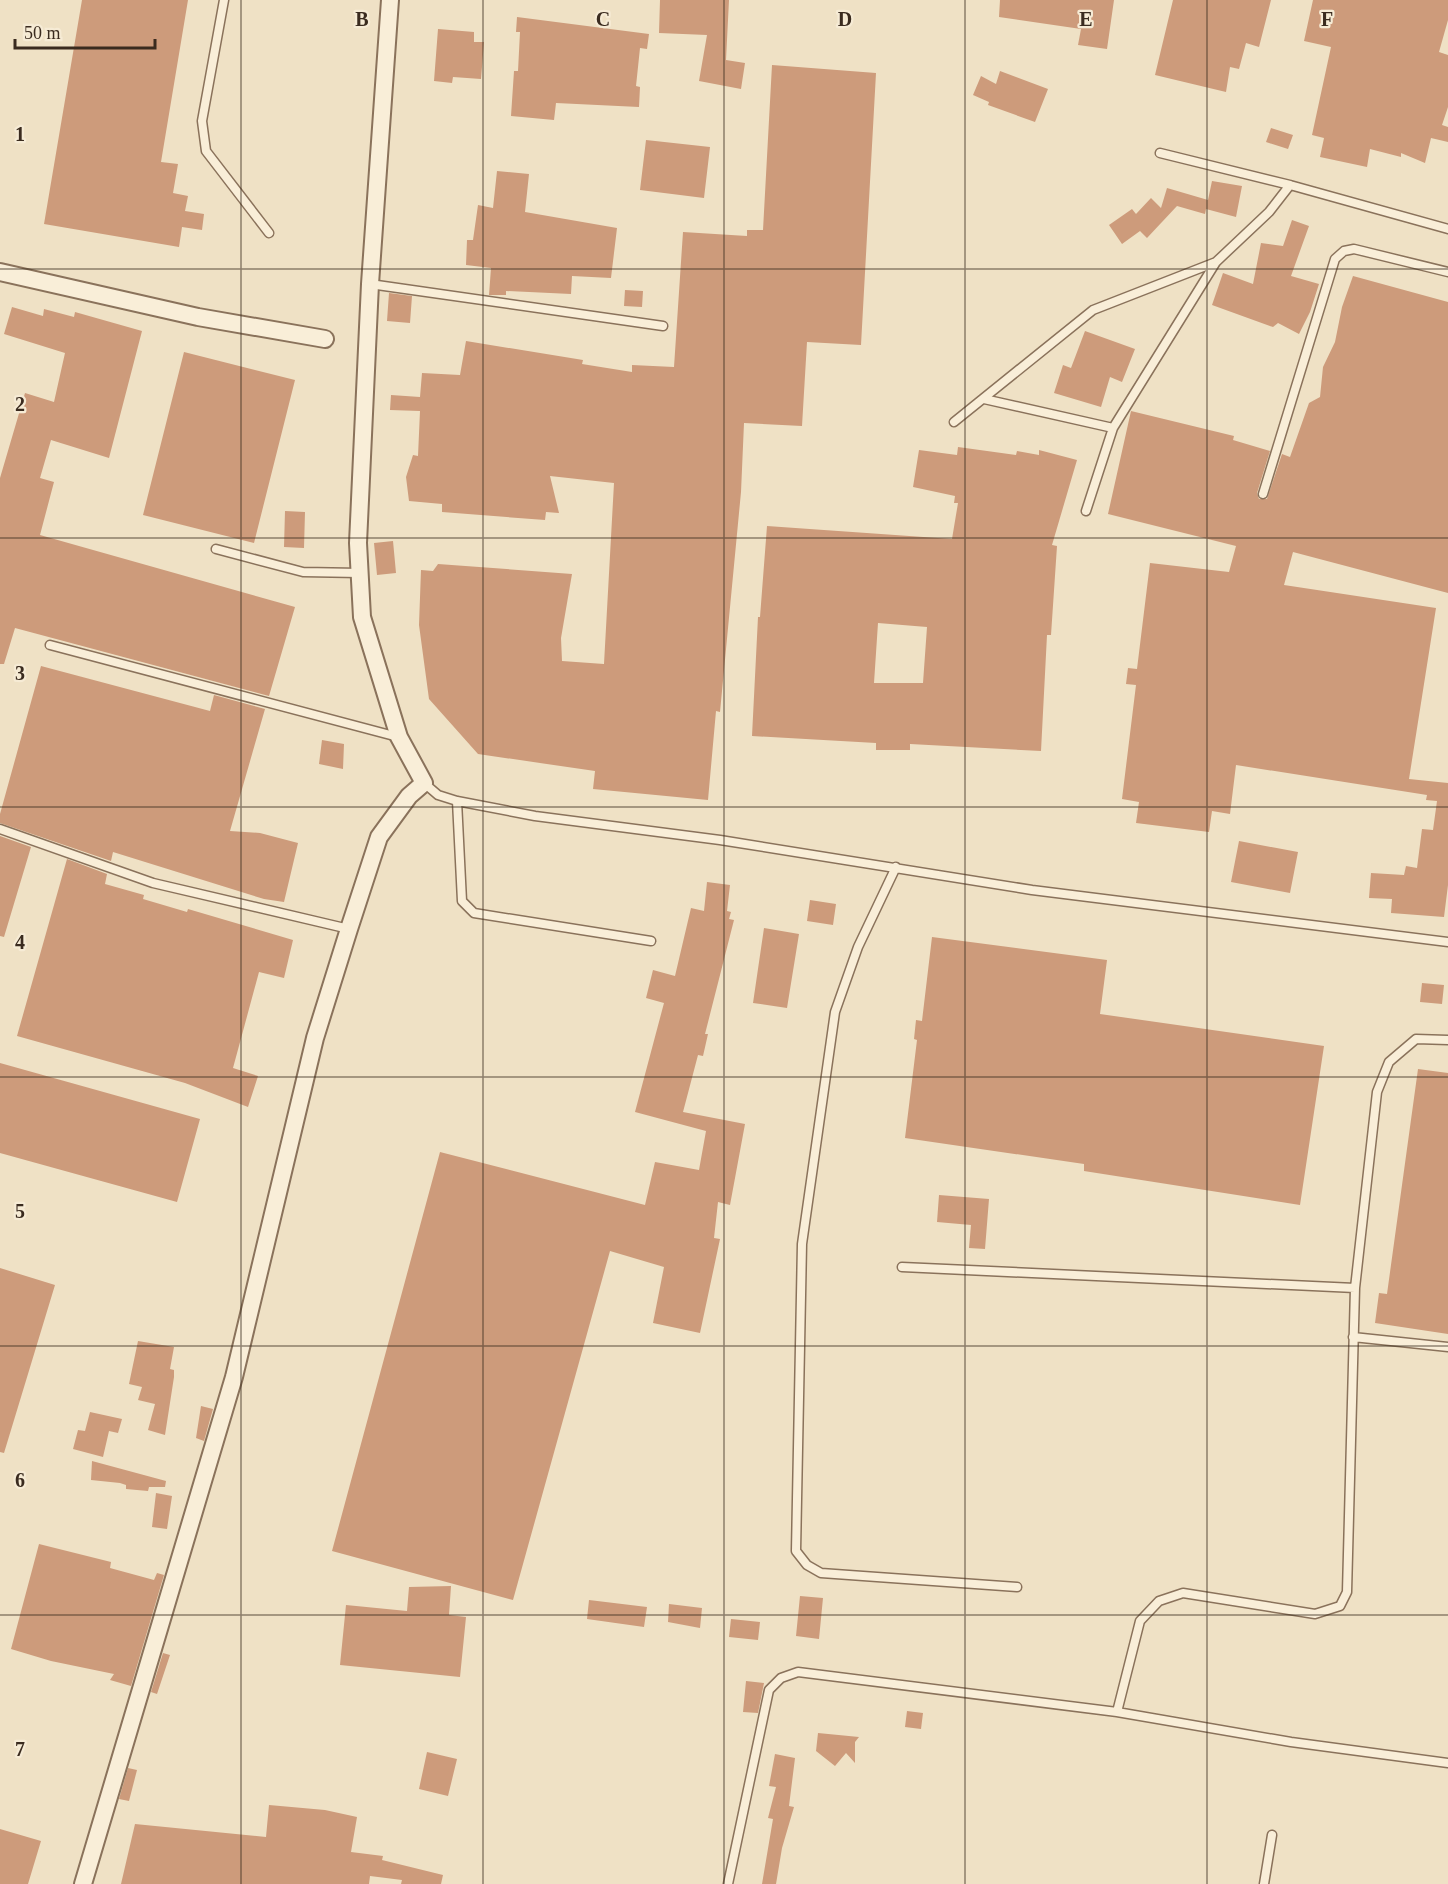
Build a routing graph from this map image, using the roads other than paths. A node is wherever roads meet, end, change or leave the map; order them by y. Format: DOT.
graph roads {
  1 [pos="224,0"];
  2 [pos="390,0"];
  3 [pos="1160,153"];
  4 [pos="1290,184"];
  5 [pos="1448,229"];
  6 [pos="268,233"];
  7 [pos="1216,262"];
  8 [pos="0,272"];
  9 [pos="1448,272"];
  10 [pos="370,284"];
  11 [pos="663,326"];
  12 [pos="325,339"];
  13 [pos="984,399"];
  14 [pos="954,422"];
  15 [pos="1113,428"];
  16 [pos="1263,494"];
  17 [pos="1086,511"];
  18 [pos="216,549"];
  19 [pos="360,573"];
  20 [pos="50,645"];
  21 [pos="399,737"];
  22 [pos="424,783"];
  23 [pos="457,801"];
  24 [pos="0,829"];
  25 [pos="896,867"];
  26 [pos="349,929"];
  27 [pos="651,941"];
  28 [pos="1448,942"];
  29 [pos="1448,1040"];
  30 [pos="902,1268"];
  31 [pos="1355,1288"];
  32 [pos="1353,1337"];
  33 [pos="1448,1347"];
  34 [pos="1017,1587"];
  35 [pos="1116,1712"];
  36 [pos="1448,1763"];
  37 [pos="1272,1835"];
  38 [pos="83,1884"];
  39 [pos="728,1884"];
  40 [pos="1264,1884"];
  1 -- 6 [label="lane"];
  2 -- 10 [label="street"];
  3 -- 4 [label="lane"];
  4 -- 5 [label="lane"];
  4 -- 7 [label="lane"];
  7 -- 13 [label="lane"];
  7 -- 15 [label="lane"];
  8 -- 12 [label="street"];
  9 -- 16 [label="lane"];
  10 -- 11 [label="lane"];
  10 -- 19 [label="street"];
  13 -- 14 [label="lane"];
  13 -- 15 [label="lane"];
  15 -- 17 [label="lane"];
  18 -- 19 [label="lane"];
  19 -- 21 [label="street"];
  20 -- 21 [label="lane"];
  21 -- 22 [label="street"];
  22 -- 23 [label="lane"];
  22 -- 26 [label="street"];
  23 -- 25 [label="lane"];
  23 -- 27 [label="lane"];
  24 -- 26 [label="lane"];
  25 -- 28 [label="lane"];
  25 -- 34 [label="lane"];
  26 -- 38 [label="street"];
  29 -- 31 [label="lane"];
  30 -- 31 [label="lane"];
  31 -- 32 [label="lane"];
  32 -- 33 [label="lane"];
  32 -- 35 [label="lane"];
  35 -- 36 [label="lane"];
  35 -- 39 [label="lane"];
  37 -- 40 [label="lane"];
}
